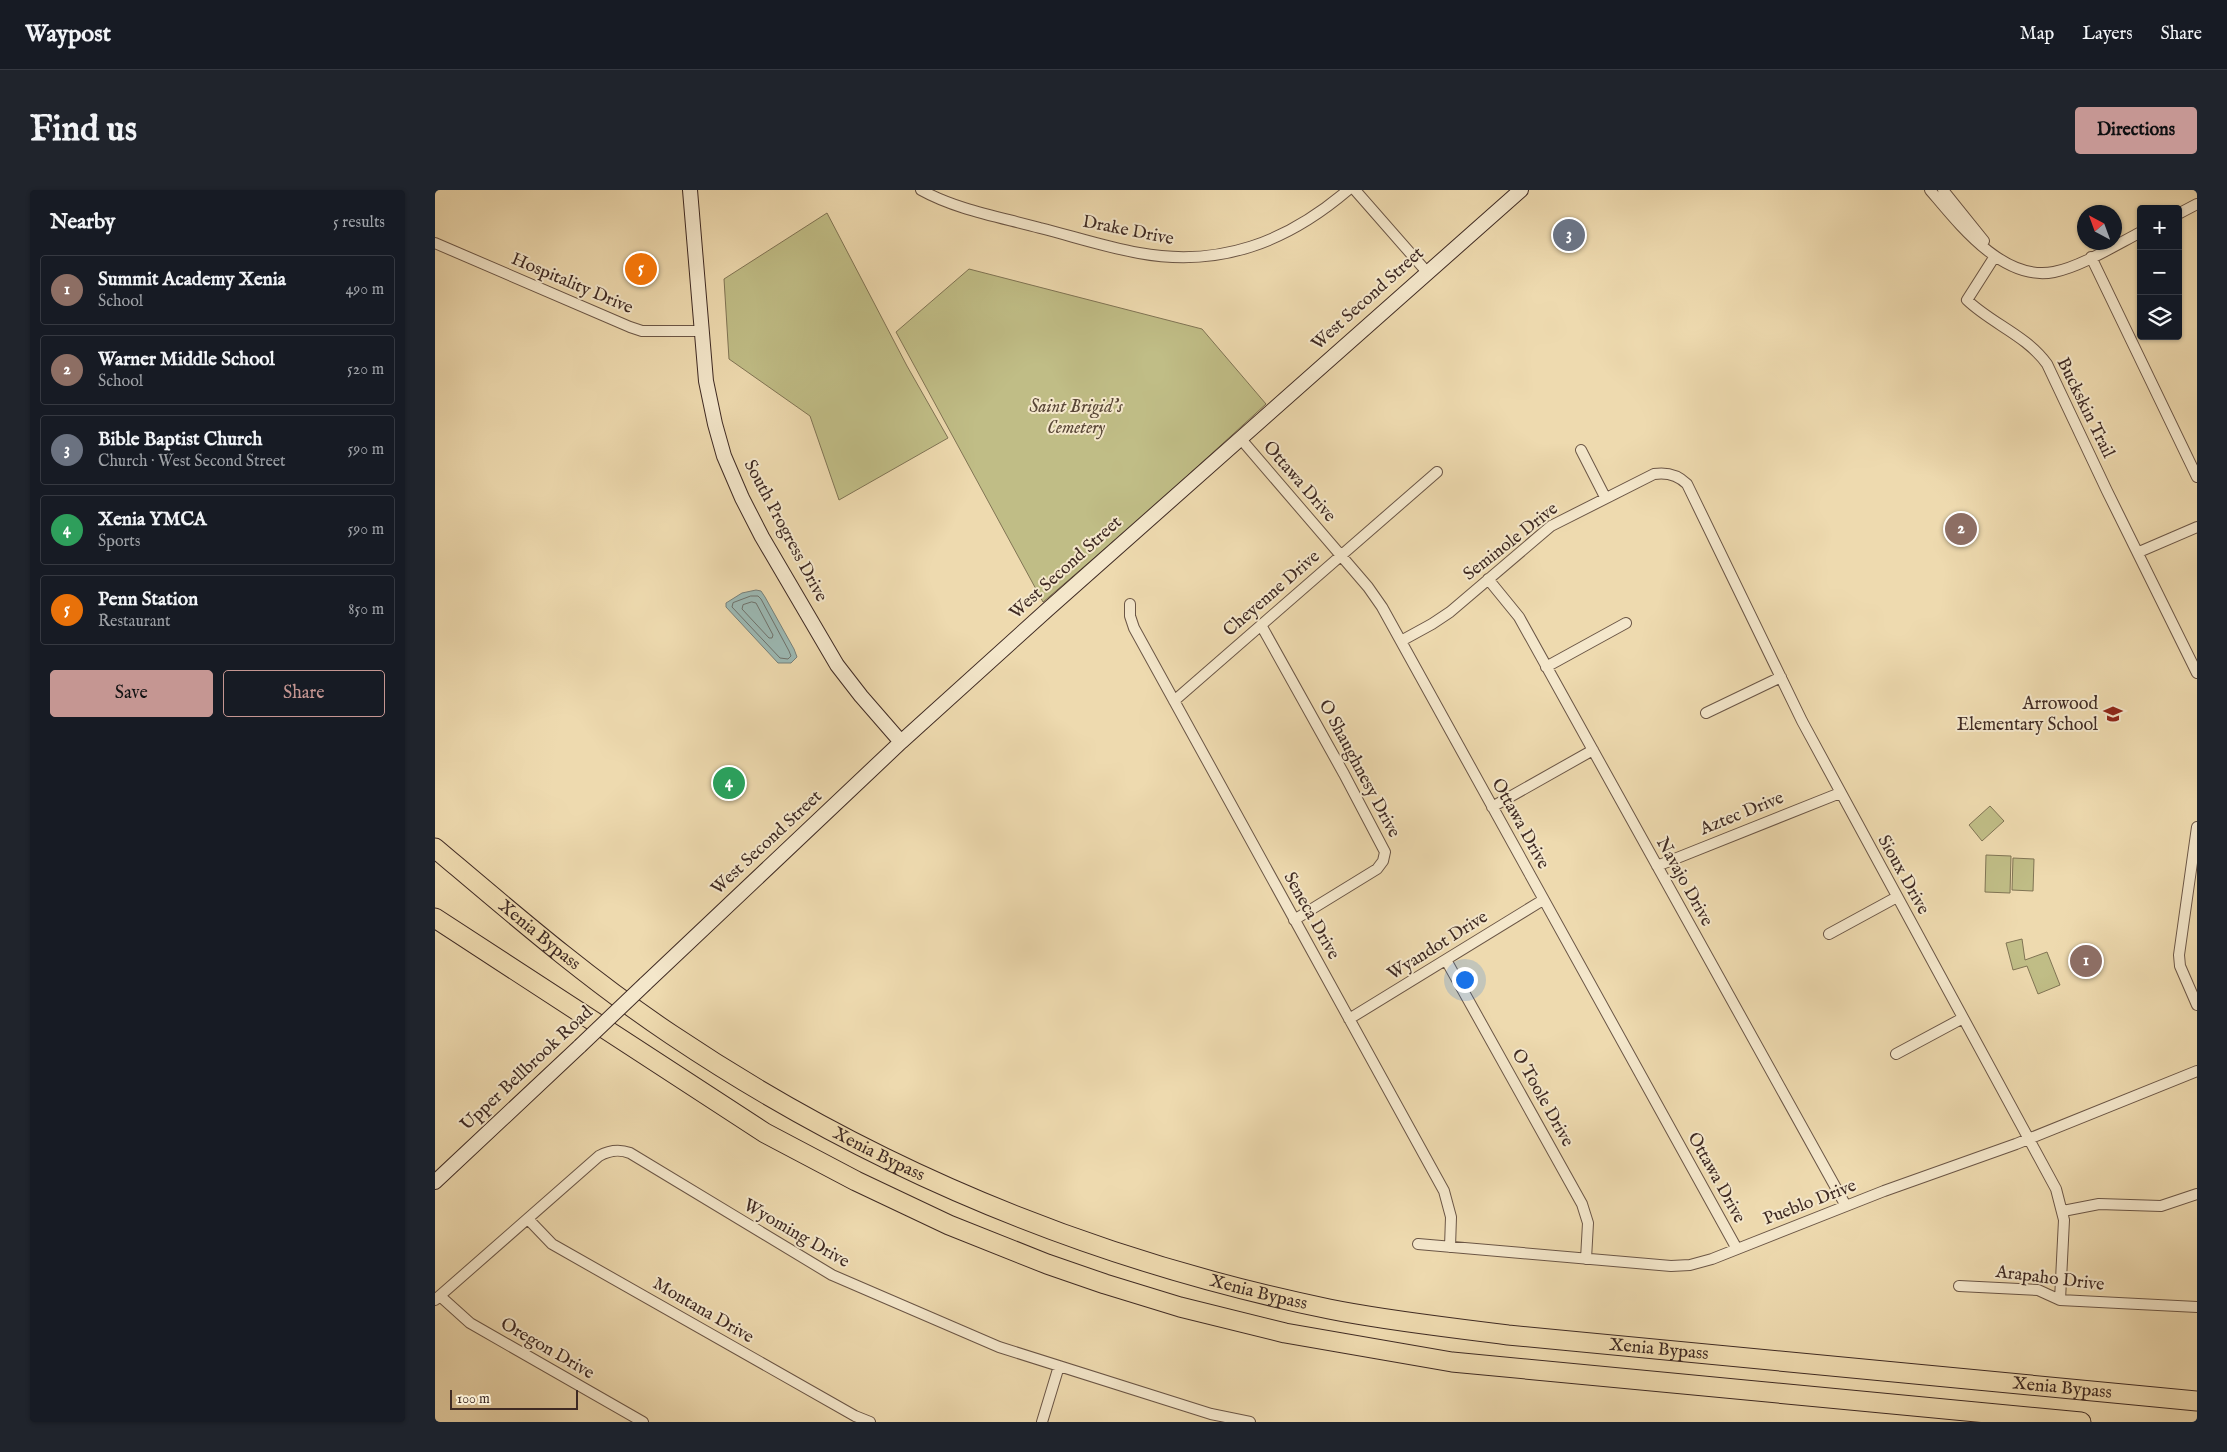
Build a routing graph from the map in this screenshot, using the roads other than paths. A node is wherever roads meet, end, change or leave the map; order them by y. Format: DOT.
graph roads {
  1 [pos="690,190"];
  2 [pos="921,190"];
  3 [pos="1348,190"];
  4 [pos="1355,190"];
  5 [pos="1521,190"];
  6 [pos="1930,190"];
  7 [pos="1943,190"];
  8 [pos="2197,204"];
  9 [pos="2182,212"];
  10 [pos="2137,234"];
  11 [pos="435,243"];
  12 [pos="1995,256"];
  13 [pos="2091,257"];
  14 [pos="1426,272"];
  15 [pos="702,331"];
  16 [pos="1240,438"];
  17 [pos="1581,450"];
  18 [pos="1437,472"];
  19 [pos="1675,476"];
  20 [pos="2197,477"];
  21 [pos="1605,497"];
  22 [pos="2197,528"];
  23 [pos="2139,552"];
  24 [pos="1341,556"];
  25 [pos="1488,579"];
  26 [pos="1130,604"];
  27 [pos="1626,623"];
  28 [pos="1261,625"];
  29 [pos="1401,641"];
  30 [pos="1546,667"];
  31 [pos="2197,673"];
  32 [pos="1781,677"];
  33 [pos="1173,701"];
  34 [pos="1706,713"];
  35 [pos="901,742"];
  36 [pos="1593,750"];
  37 [pos="1840,793"];
  38 [pos="1492,807"];
  39 [pos="2197,827"];
  40 [pos="435,848"];
  41 [pos="1657,866"];
  42 [pos="1897,897"];
  43 [pos="1543,900"];
  44 [pos="435,918"];
  45 [pos="1294,920"];
  46 [pos="1829,934"];
  47 [pos="1446,960"];
  48 [pos="645,984"];
  49 [pos="2197,1006"];
  50 [pos="1963,1018"];
  51 [pos="1349,1019"];
  52 [pos="1896,1054"];
  53 [pos="2197,1071"];
  54 [pos="2029,1139"];
  55 [pos="435,1182"];
  56 [pos="2197,1194"];
  57 [pos="1846,1206"];
  58 [pos="2063,1211"];
  59 [pos="527,1219"];
  60 [pos="1418,1244"];
  61 [pos="1450,1247"];
  62 [pos="1737,1249"];
  63 [pos="1586,1259"];
  64 [pos="1959,1286"];
  65 [pos="438,1298"];
  66 [pos="2061,1300"];
  67 [pos="2197,1306"];
  68 [pos="1816,1364"];
  69 [pos="1059,1366"];
  70 [pos="2197,1390"];
  71 [pos="2197,1401"];
  72 [pos="1939,1408"];
  73 [pos="643,1422"];
  74 [pos="870,1422"];
  75 [pos="1042,1422"];
  76 [pos="1250,1422"];
  77 [pos="2019,1422"];
  78 [pos="2081,1422"];
  1 -- 15 [label="main road, South Progress Drive"];
  2 -- 3 [label="street, Drake Drive"];
  4 -- 14 [label="street"];
  5 -- 14 [label="main road, West Second Street"];
  6 -- 12 [label="street"];
  7 -- 12 [label="street"];
  8 -- 9 [label="street"];
  10 -- 13 [label="street"];
  11 -- 15 [label="street, Hospitality Drive"];
  12 -- 13 [label="street"];
  12 -- 23 [label="street, Buckskin Trail"];
  13 -- 20 [label="street"];
  14 -- 16 [label="main road, West Second Street"];
  15 -- 35 [label="main road, South Progress Drive"];
  16 -- 24 [label="street, Ottawa Drive"];
  16 -- 35 [label="main road, West Second Street"];
  17 -- 21 [label="street"];
  18 -- 24 [label="street, Cheyenne Drive"];
  19 -- 21 [label="street, Seminole Drive"];
  19 -- 32 [label="street, Sioux Drive"];
  21 -- 25 [label="street, Seminole Drive"];
  22 -- 23 [label="street"];
  23 -- 31 [label="street"];
  24 -- 28 [label="street, Cheyenne Drive"];
  24 -- 29 [label="street, Ottawa Drive"];
  25 -- 29 [label="street, Seminole Drive"];
  25 -- 30 [label="street, Navajo Drive"];
  26 -- 33 [label="street, Seneca Drive"];
  27 -- 30 [label="street"];
  28 -- 33 [label="street, Cheyenne Drive"];
  28 -- 45 [label="street, O Shaughnesy Drive"];
  29 -- 38 [label="street, Ottawa Drive"];
  30 -- 36 [label="street, Navajo Drive"];
  32 -- 34 [label="street"];
  32 -- 37 [label="street, Sioux Drive"];
  33 -- 45 [label="street, Seneca Drive"];
  35 -- 48 [label="main road, West Second Street"];
  36 -- 38 [label="street"];
  36 -- 41 [label="street, Navajo Drive"];
  37 -- 41 [label="street, Aztec Drive"];
  37 -- 42 [label="street, Sioux Drive"];
  38 -- 43 [label="street, Ottawa Drive"];
  39 -- 49 [label="street"];
  40 -- 68 [label="highway, Xenia Bypass"];
  41 -- 57 [label="street, Navajo Drive"];
  42 -- 46 [label="street"];
  42 -- 50 [label="street, Sioux Drive"];
  43 -- 47 [label="street, Wyandot Drive"];
  43 -- 62 [label="street, Ottawa Drive"];
  44 -- 72 [label="highway, Xenia Bypass"];
  45 -- 51 [label="street, Seneca Drive"];
  47 -- 51 [label="street, Wyandot Drive"];
  47 -- 63 [label="street, O Toole Drive"];
  48 -- 55 [label="main road, Upper Bellbrook Road, bridge"];
  50 -- 52 [label="street"];
  50 -- 54 [label="street, Sioux Drive"];
  51 -- 61 [label="street, Seneca Drive"];
  53 -- 54 [label="street, Pueblo Drive"];
  54 -- 57 [label="street, Pueblo Drive"];
  54 -- 58 [label="street, Sioux Drive"];
  56 -- 58 [label="street"];
  57 -- 62 [label="street, Pueblo Drive"];
  58 -- 66 [label="street, Sioux Drive"];
  59 -- 65 [label="street, Wyoming Drive"];
  59 -- 69 [label="street, Wyoming Drive"];
  59 -- 74 [label="street, Montana Drive"];
  60 -- 61 [label="street, Pueblo Drive"];
  61 -- 63 [label="street, Pueblo Drive"];
  62 -- 63 [label="street, Pueblo Drive"];
  64 -- 66 [label="street, Arapaho Drive"];
  65 -- 73 [label="street, Oregon Drive"];
  66 -- 67 [label="street, Arapaho Drive"];
  68 -- 70 [label="highway"];
  68 -- 71 [label="highway, Xenia Bypass"];
  69 -- 75 [label="street"];
  69 -- 76 [label="street, Wyoming Drive"];
  72 -- 77 [label="highway"];
  72 -- 78 [label="highway, Xenia Bypass"];
}
